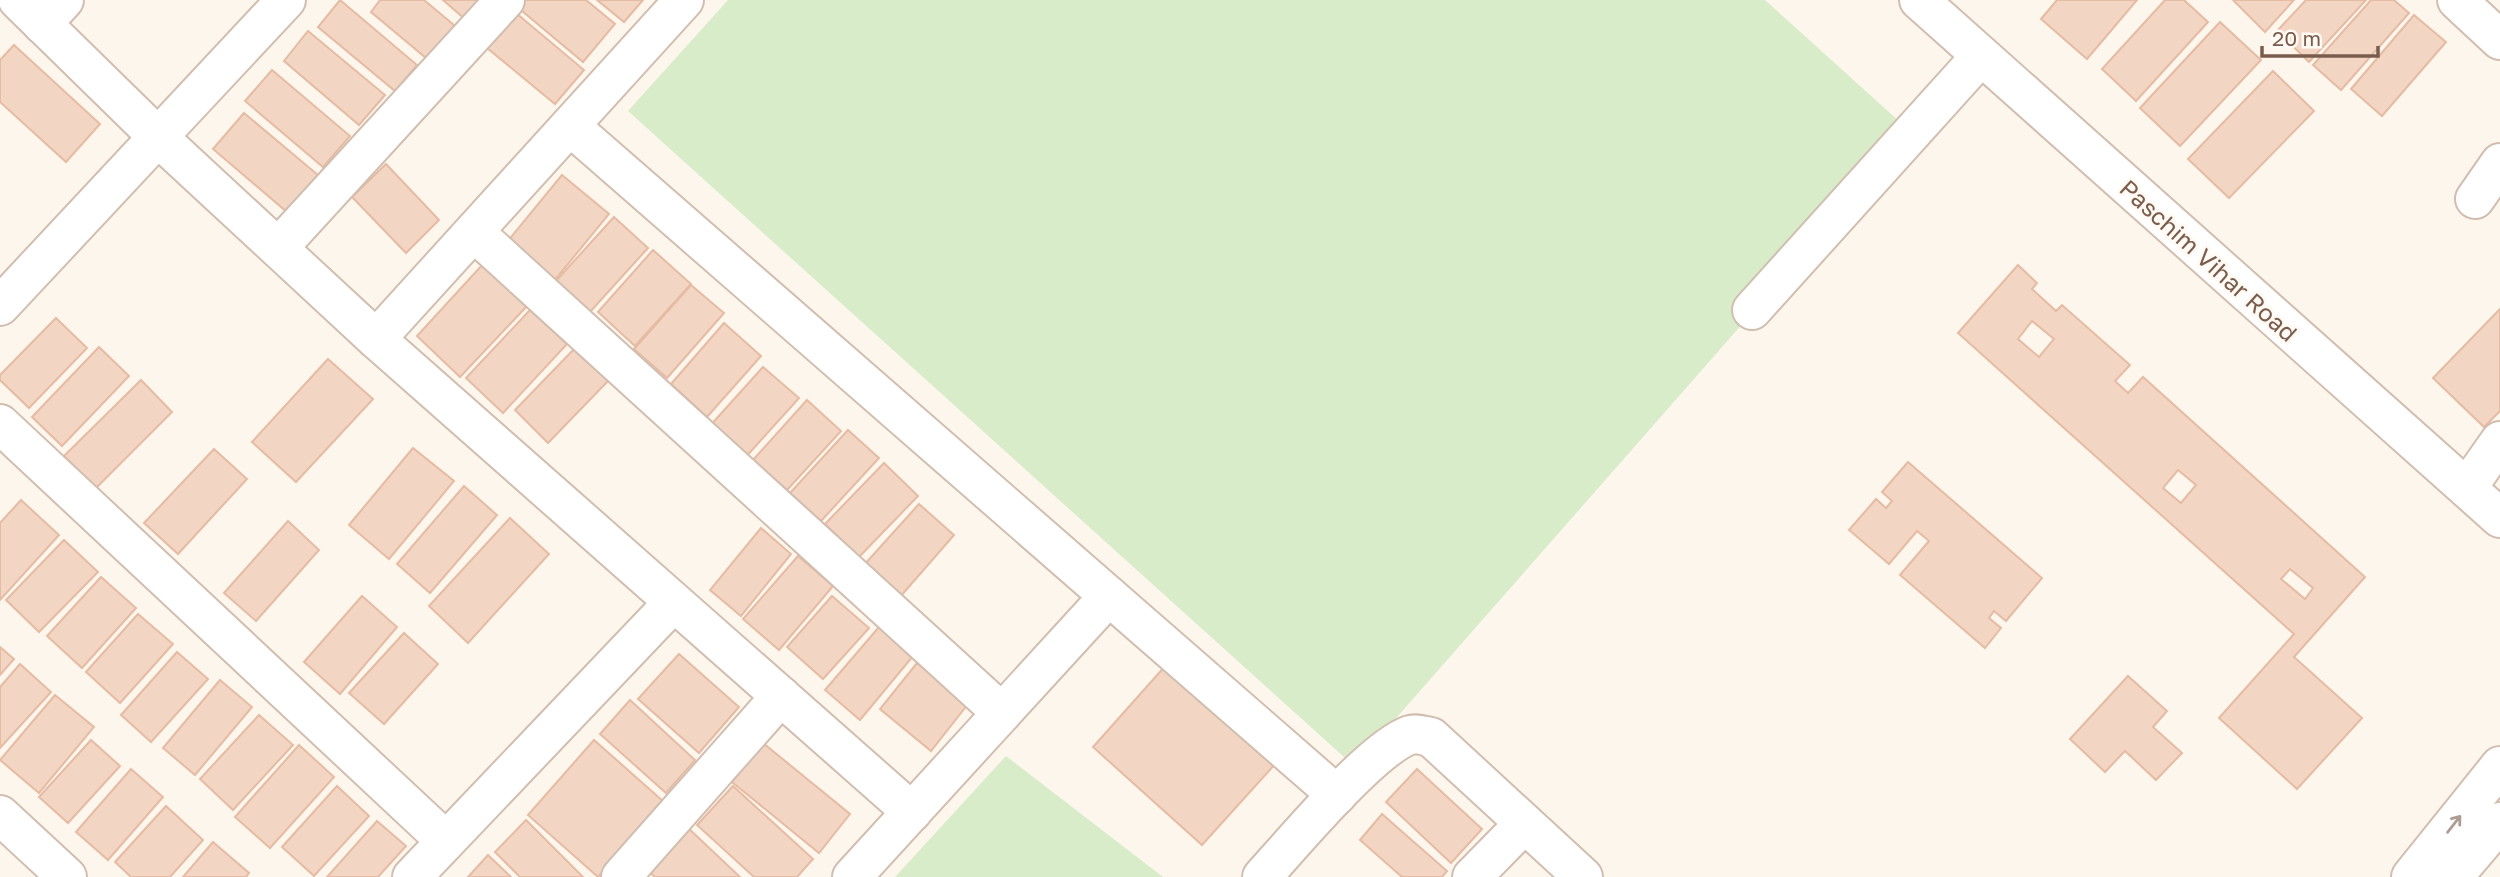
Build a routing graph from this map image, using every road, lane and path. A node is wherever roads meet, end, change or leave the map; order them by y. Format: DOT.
graph roads {
  1 [pos="286,0"];
  2 [pos="505,0"];
  3 [pos="684,0"];
  4 [pos="1919,0"];
  5 [pos="2457,0"];
  6 [pos="35,6"];
  7 [pos="0,17"];
  8 [pos="2500,40"];
  9 [pos="1980,55"];
  10 [pos="570,126"];
  11 [pos="159,138"];
  12 [pos="2500,163"];
  13 [pos="2475,199"];
  14 [pos="474,232"];
  15 [pos="278,248"];
  16 [pos="0,306"];
  17 [pos="1752,310"];
  18 [pos="376,339"];
  19 [pos="0,424"];
  20 [pos="2500,442"];
  21 [pos="2467,488"];
  22 [pos="2500,518"];
  23 [pos="1109,596"];
  24 [pos="673,603"];
  25 [pos="781,696"];
  26 [pos="1002,713"];
  27 [pos="2500,766"];
  28 [pos="1337,795"];
  29 [pos="912,812"];
  30 [pos="0,815"];
  31 [pos="2500,822"];
  32 [pos="1524,824"];
  33 [pos="446,841"];
  34 [pos="2428,875"];
  35 [pos="67,877"];
  36 [pos="412,877"];
  37 [pos="621,877"];
  38 [pos="852,877"];
  39 [pos="1262,877"];
  40 [pos="1472,877"];
  41 [pos="1583,877"];
  1 -- 11 [label="street"];
  2 -- 15 [label="street"];
  3 -- 10 [label="street"];
  4 -- 9 [label="street, Paschim Vihar Road"];
  5 -- 8 [label="street"];
  6 -- 7 [label="street"];
  6 -- 11 [label="street"];
  9 -- 17 [label="street"];
  9 -- 21 [label="street, Paschim Vihar Road"];
  10 -- 14 [label="street"];
  10 -- 23 [label="street"];
  11 -- 15 [label="street"];
  11 -- 16 [label="street"];
  12 -- 13 [label="street"];
  14 -- 18 [label="street"];
  14 -- 26 [label="street"];
  15 -- 18 [label="street"];
  18 -- 24 [label="street"];
  19 -- 33 [label="street"];
  20 -- 21 [label="street"];
  21 -- 22 [label="street, Paschim Vihar Road"];
  23 -- 26 [label="street"];
  23 -- 28 [label="street"];
  24 -- 25 [label="street"];
  24 -- 33 [label="street"];
  25 -- 29 [label="street"];
  25 -- 37 [label="street"];
  26 -- 29 [label="street"];
  34 -- 27 [label="street, one-way"];
  28 -- 32 [label="street"];
  28 -- 39 [label="street"];
  29 -- 38 [label="street"];
  30 -- 35 [label="street"];
  31 -- 34 [label="street"];
  32 -- 40 [label="street"];
  32 -- 41 [label="street"];
  33 -- 36 [label="street"];
}
